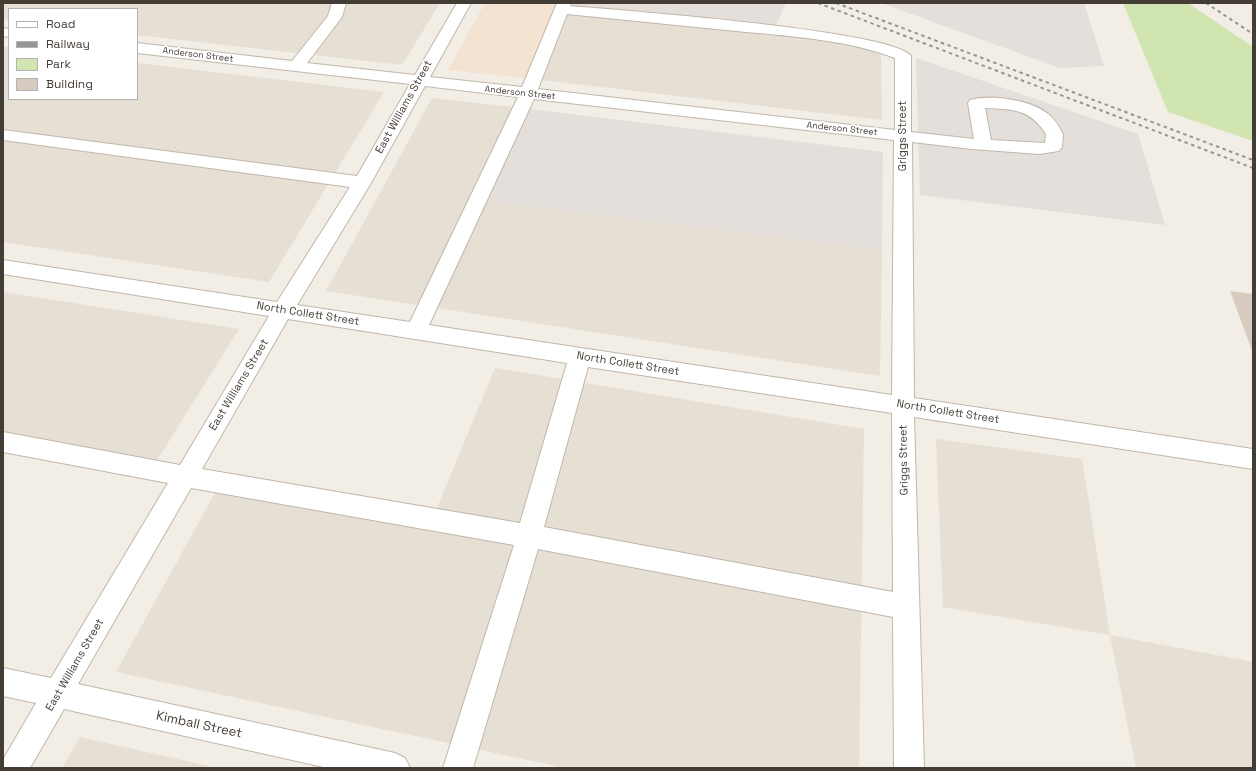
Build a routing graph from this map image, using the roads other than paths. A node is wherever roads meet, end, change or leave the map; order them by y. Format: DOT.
graph roads {
  1 [pos="339,3"];
  2 [pos="464,3"];
  3 [pos="563,6"];
  4 [pos="138,48"];
  5 [pos="295,67"];
  6 [pos="418,81"];
  7 [pos="528,93"];
  8 [pos="3,135"];
  9 [pos="903,136"];
  10 [pos="983,144"];
  11 [pos="362,183"];
  12 [pos="6,271"];
  13 [pos="283,310"];
  14 [pos="416,331"];
  15 [pos="580,357"];
  16 [pos="903,405"];
  17 [pos="3,442"];
  18 [pos="1253,460"];
  19 [pos="185,476"];
  20 [pos="529,536"];
  21 [pos="907,606"];
  22 [pos="3,682"];
  23 [pos="57,694"];
  24 [pos="14,768"];
  25 [pos="395,768"];
  26 [pos="458,768"];
  27 [pos="909,768"];
  1 -- 5 [label="street"];
  2 -- 6 [label="street, East Williams Street"];
  3 -- 7 [label="street"];
  3 -- 9 [label="street, Griggs Street"];
  4 -- 5 [label="street, Anderson Street"];
  5 -- 6 [label="street, Anderson Street"];
  6 -- 7 [label="street, Anderson Street"];
  6 -- 11 [label="street, East Williams Street"];
  7 -- 9 [label="street, Anderson Street"];
  7 -- 14 [label="street"];
  8 -- 11 [label="street"];
  9 -- 10 [label="street, Anderson Street"];
  9 -- 16 [label="street, Griggs Street"];
  10 -- 10 [label="street, Anderson Street"];
  11 -- 13 [label="street, East Williams Street"];
  12 -- 13 [label="street, North Collett Street"];
  13 -- 14 [label="street, North Collett Street"];
  13 -- 19 [label="street, East Williams Street"];
  14 -- 15 [label="street, North Collett Street"];
  15 -- 16 [label="street, North Collett Street"];
  15 -- 20 [label="street"];
  16 -- 18 [label="street, North Collett Street"];
  16 -- 21 [label="street, Griggs Street"];
  17 -- 19 [label="street"];
  19 -- 20 [label="street"];
  19 -- 23 [label="street, East Williams Street"];
  20 -- 21 [label="street"];
  20 -- 26 [label="street"];
  21 -- 27 [label="street, Griggs Street"];
  22 -- 23 [label="street, Kimball Street"];
  23 -- 24 [label="street, East Williams Street"];
  23 -- 25 [label="street, Kimball Street"];
}
